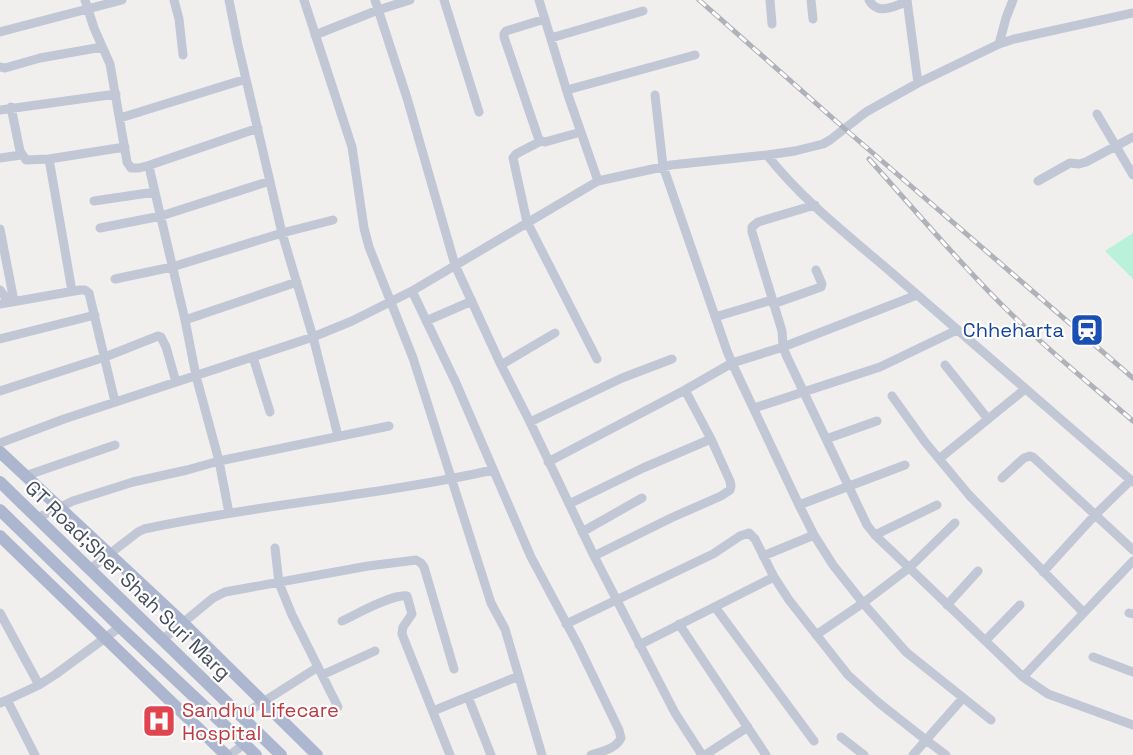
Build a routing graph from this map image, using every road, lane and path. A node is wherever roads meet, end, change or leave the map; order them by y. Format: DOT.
graph roads {
  1 [pos="122,0"];
  2 [pos="174,0"];
  3 [pos="229,0"];
  4 [pos="304,0"];
  5 [pos="375,0"];
  6 [pos="410,0"];
  7 [pos="444,0"];
  8 [pos="540,0"];
  9 [pos="770,0"];
  10 [pos="811,0"];
  11 [pos="869,0"];
  12 [pos="1013,0"];
  13 [pos="907,1"];
  14 [pos="86,4"];
  15 [pos="378,10"];
  16 [pos="643,11"];
  17 [pos="1132,16"];
  18 [pos="545,19"];
  19 [pos="813,19"];
  20 [pos="772,24"];
  21 [pos="0,32"];
  22 [pos="315,35"];
  23 [pos="551,38"];
  24 [pos="999,44"];
  25 [pos="102,47"];
  26 [pos="183,55"];
  27 [pos="695,55"];
  28 [pos="0,67"];
  29 [pos="246,79"];
  30 [pos="918,83"];
  31 [pos="567,90"];
  32 [pos="116,94"];
  33 [pos="655,95"];
  34 [pos="11,107"];
  35 [pos="0,110"];
  36 [pos="479,112"];
  37 [pos="1097,114"];
  38 [pos="120,118"];
  39 [pos="258,128"];
  40 [pos="581,132"];
  41 [pos="1133,137"];
  42 [pos="541,141"];
  43 [pos="125,147"];
  44 [pos="1115,147"];
  45 [pos="766,154"];
  46 [pos="21,155"];
  47 [pos="0,158"];
  48 [pos="49,159"];
  49 [pos="150,165"];
  50 [pos="663,166"];
  51 [pos="1133,175"];
  52 [pos="270,181"];
  53 [pos="598,181"];
  54 [pos="1038,181"];
  55 [pos="155,192"];
  56 [pos="94,201"];
  57 [pos="815,205"];
  58 [pos="161,216"];
  59 [pos="333,220"];
  60 [pos="527,222"];
  61 [pos="100,228"];
  62 [pos="0,229"];
  63 [pos="282,233"];
  64 [pos="455,265"];
  65 [pos="172,267"];
  66 [pos="816,270"];
  67 [pos="115,279"];
  68 [pos="297,282"];
  69 [pos="0,290"];
  70 [pos="72,291"];
  71 [pos="412,291"];
  72 [pos="917,295"];
  73 [pos="391,301"];
  74 [pos="472,301"];
  75 [pos="8,302"];
  76 [pos="773,302"];
  77 [pos="95,315"];
  78 [pos="715,317"];
  79 [pos="185,321"];
  80 [pos="426,321"];
  81 [pos="957,330"];
  82 [pos="555,333"];
  83 [pos="314,337"];
  84 [pos="0,339"];
  85 [pos="783,347"];
  86 [pos="105,357"];
  87 [pos="253,357"];
  88 [pos="597,359"];
  89 [pos="672,359"];
  90 [pos="732,363"];
  91 [pos="501,365"];
  92 [pos="945,365"];
  93 [pos="196,376"];
  94 [pos="176,382"];
  95 [pos="1025,389"];
  96 [pos="685,390"];
  97 [pos="0,391"];
  98 [pos="802,392"];
  99 [pos="892,396"];
  100 [pos="115,402"];
  101 [pos="754,408"];
  102 [pos="270,412"];
  103 [pos="988,419"];
  104 [pos="877,421"];
  105 [pos="530,422"];
  106 [pos="389,426"];
  107 [pos="338,436"];
  108 [pos="711,439"];
  109 [pos="826,439"];
  110 [pos="0,443"];
  111 [pos="115,444"];
  112 [pos="0,453"];
  113 [pos="939,459"];
  114 [pos="219,461"];
  115 [pos="548,462"];
  116 [pos="905,465"];
  117 [pos="493,470"];
  118 [pos="25,476"];
  119 [pos="1002,478"];
  120 [pos="451,480"];
  121 [pos="1132,481"];
  122 [pos="0,482"];
  123 [pos="849,486"];
  124 [pos="642,498"];
  125 [pos="569,504"];
  126 [pos="799,505"];
  127 [pos="937,505"];
  128 [pos="58,507"];
  129 [pos="0,510"];
  130 [pos="229,513"];
  131 [pos="1095,514"];
  132 [pos="37,518"];
  133 [pos="955,522"];
  134 [pos="582,532"];
  135 [pos="814,535"];
  136 [pos="875,535"];
  137 [pos="0,536"];
  138 [pos="275,548"];
  139 [pos="1133,550"];
  140 [pos="109,554"];
  141 [pos="594,556"];
  142 [pos="763,556"];
  143 [pos="1133,561"];
  144 [pos="909,568"];
  145 [pos="90,569"];
  146 [pos="978,570"];
  147 [pos="1043,572"];
  148 [pos="774,577"];
  149 [pos="279,583"];
  150 [pos="617,600"];
  151 [pos="863,603"];
  152 [pos="947,605"];
  153 [pos="1020,605"];
  154 [pos="715,607"];
  155 [pos="1083,612"];
  156 [pos="0,613"];
  157 [pos="342,621"];
  158 [pos="183,623"];
  159 [pos="566,624"];
  160 [pos="679,624"];
  161 [pos="120,627"];
  162 [pos="816,636"];
  163 [pos="106,638"];
  164 [pos="162,640"];
  165 [pos="985,641"];
  166 [pos="639,645"];
  167 [pos="375,651"];
  168 [pos="1093,657"];
  169 [pos="454,669"];
  170 [pos="320,671"];
  171 [pos="1133,672"];
  172 [pos="519,675"];
  173 [pos="1023,677"];
  174 [pos="39,685"];
  175 [pos="468,697"];
  176 [pos="963,698"];
  177 [pos="3,702"];
  178 [pos="262,703"];
  179 [pos="338,707"];
  180 [pos="433,711"];
  181 [pos="241,716"];
  182 [pos="991,720"];
  183 [pos="1133,725"];
  184 [pos="748,727"];
  185 [pos="841,737"];
  186 [pos="926,740"];
  187 [pos="814,741"];
  188 [pos="244,744"];
  189 [pos="35,755"];
  190 [pos="228,755"];
  191 [pos="256,755"];
  192 [pos="281,755"];
  193 [pos="317,755"];
  194 [pos="450,755"];
  195 [pos="492,755"];
  196 [pos="542,755"];
  197 [pos="591,755"];
  198 [pos="703,755"];
  199 [pos="766,755"];
  200 [pos="864,755"];
  201 [pos="913,755"];
  202 [pos="946,755"];
  1 -- 14 [label="street"];
  2 -- 26 [label="street"];
  3 -- 29 [label="street"];
  4 -- 22 [label="street"];
  5 -- 15 [label="street"];
  6 -- 15 [label="street"];
  7 -- 36 [label="street"];
  8 -- 18 [label="street"];
  9 -- 20 [label="street"];
  10 -- 19 [label="street"];
  11 -- 13 [label="street"];
  12 -- 24 [label="street"];
  13 -- 30 [label="street"];
  14 -- 21 [label="street"];
  14 -- 25 [label="street"];
  15 -- 22 [label="street"];
  15 -- 64 [label="street"];
  16 -- 23 [label="street"];
  17 -- 24 [label="street"];
  18 -- 23 [label="street"];
  18 -- 42 [label="street"];
  22 -- 73 [label="street"];
  23 -- 31 [label="street"];
  24 -- 30 [label="street"];
  25 -- 28 [label="street"];
  25 -- 32 [label="street"];
  27 -- 31 [label="street"];
  29 -- 38 [label="street"];
  29 -- 39 [label="street"];
  30 -- 45 [label="street"];
  31 -- 40 [label="street"];
  32 -- 34 [label="street"];
  32 -- 38 [label="street"];
  33 -- 50 [label="street"];
  34 -- 35 [label="street"];
  34 -- 46 [label="street"];
  37 -- 44 [label="street"];
  38 -- 43 [label="street"];
  39 -- 49 [label="street"];
  39 -- 52 [label="street"];
  40 -- 42 [label="street"];
  40 -- 53 [label="street"];
  41 -- 44 [label="street"];
  42 -- 60 [label="street"];
  43 -- 48 [label="street"];
  43 -- 49 [label="street"];
  44 -- 51 [label="street"];
  44 -- 54 [label="street"];
  45 -- 50 [label="street"];
  45 -- 57 [label="street"];
  46 -- 47 [label="street"];
  46 -- 48 [label="street"];
  48 -- 70 [label="street"];
  49 -- 55 [label="street"];
  50 -- 53 [label="street"];
  50 -- 78 [label="street"];
  52 -- 58 [label="street"];
  52 -- 63 [label="street"];
  53 -- 60 [label="street"];
  55 -- 56 [label="street"];
  55 -- 58 [label="street"];
  57 -- 72 [label="street"];
  57 -- 76 [label="street"];
  58 -- 61 [label="street"];
  58 -- 65 [label="street"];
  59 -- 63 [label="street"];
  60 -- 64 [label="street"];
  60 -- 88 [label="street"];
  62 -- 75 [label="street"];
  63 -- 65 [label="street"];
  63 -- 68 [label="street"];
  64 -- 71 [label="street"];
  64 -- 74 [label="street"];
  65 -- 67 [label="street"];
  65 -- 79 [label="street"];
  66 -- 76 [label="street"];
  68 -- 79 [label="street"];
  68 -- 83 [label="street"];
  69 -- 75 [label="street"];
  70 -- 75 [label="street"];
  70 -- 77 [label="street"];
  71 -- 73 [label="street"];
  71 -- 80 [label="street"];
  72 -- 81 [label="street"];
  72 -- 85 [label="street"];
  73 -- 83 [label="street"];
  73 -- 120 [label="street"];
  74 -- 80 [label="street"];
  74 -- 91 [label="street"];
  76 -- 78 [label="street"];
  76 -- 85 [label="street"];
  77 -- 84 [label="street"];
  77 -- 86 [label="street"];
  78 -- 90 [label="street"];
  79 -- 93 [label="street"];
  80 -- 117 [label="street"];
  81 -- 95 [label="street"];
  81 -- 98 [label="street"];
  82 -- 91 [label="street"];
  83 -- 87 [label="street"];
  83 -- 107 [label="street"];
  85 -- 90 [label="street"];
  85 -- 98 [label="street"];
  86 -- 94 [label="street"];
  86 -- 97 [label="street"];
  86 -- 100 [label="street"];
  87 -- 93 [label="street"];
  87 -- 102 [label="street"];
  89 -- 105 [label="street"];
  90 -- 96 [label="street"];
  90 -- 101 [label="street"];
  91 -- 105 [label="street"];
  92 -- 103 [label="street"];
  93 -- 94 [label="street"];
  93 -- 114 [label="street"];
  94 -- 100 [label="street"];
  95 -- 103 [label="street"];
  95 -- 121 [label="street"];
  96 -- 108 [label="street"];
  96 -- 115 [label="street"];
  98 -- 101 [label="street"];
  98 -- 109 [label="street"];
  99 -- 113 [label="street"];
  100 -- 110 [label="street"];
  101 -- 126 [label="street"];
  103 -- 113 [label="street"];
  104 -- 109 [label="street"];
  105 -- 115 [label="street"];
  106 -- 107 [label="street"];
  107 -- 114 [label="street"];
  108 -- 125 [label="street"];
  108 -- 141 [label="street"];
  109 -- 123 [label="street"];
  111 -- 118 [label="street"];
  112 -- 118 [label="main road"];
  113 -- 147 [label="street"];
  114 -- 128 [label="street"];
  114 -- 130 [label="street"];
  115 -- 125 [label="street"];
  116 -- 123 [label="street"];
  117 -- 120 [label="street"];
  117 -- 159 [label="street"];
  118 -- 128 [label="main road"];
  119 -- 131 [label="street"];
  120 -- 130 [label="street"];
  120 -- 172 [label="street"];
  121 -- 131 [label="street"];
  122 -- 132 [label="main road, GT Road;Sher Shah Suri Marg"];
  123 -- 126 [label="street"];
  123 -- 136 [label="street"];
  124 -- 134 [label="street"];
  125 -- 134 [label="street"];
  126 -- 135 [label="street"];
  127 -- 136 [label="street"];
  128 -- 132 [label="street"];
  128 -- 140 [label="main road"];
  129 -- 161 [label="main road, GT Road;Sher Shah Suri Marg"];
  130 -- 140 [label="street"];
  131 -- 139 [label="street"];
  131 -- 147 [label="street"];
  132 -- 145 [label="main road, GT Road;Sher Shah Suri Marg"];
  133 -- 144 [label="street"];
  134 -- 141 [label="street"];
  135 -- 142 [label="street"];
  135 -- 151 [label="street"];
  136 -- 144 [label="street"];
  137 -- 163 [label="main road"];
  138 -- 149 [label="street"];
  140 -- 145 [label="street"];
  140 -- 158 [label="main road"];
  141 -- 150 [label="street"];
  142 -- 148 [label="street"];
  142 -- 150 [label="street"];
  143 -- 155 [label="street"];
  144 -- 151 [label="street"];
  144 -- 152 [label="street"];
  145 -- 164 [label="main road, GT Road;Sher Shah Suri Marg"];
  146 -- 152 [label="street"];
  147 -- 155 [label="street"];
  148 -- 154 [label="street"];
  148 -- 162 [label="street"];
  149 -- 158 [label="street"];
  149 -- 169 [label="street"];
  149 -- 170 [label="street"];
  150 -- 159 [label="street"];
  150 -- 166 [label="street"];
  151 -- 162 [label="street"];
  151 -- 176 [label="street"];
  152 -- 165 [label="street"];
  153 -- 165 [label="street"];
  154 -- 160 [label="street"];
  154 -- 187 [label="street"];
  155 -- 173 [label="street"];
  156 -- 174 [label="street"];
  157 -- 180 [label="street"];
  158 -- 164 [label="street"];
  158 -- 178 [label="main road"];
  159 -- 197 [label="street"];
  160 -- 166 [label="street"];
  160 -- 184 [label="street"];
  161 -- 163 [label="street"];
  161 -- 188 [label="main road, GT Road;Sher Shah Suri Marg"];
  162 -- 186 [label="street"];
  163 -- 174 [label="street"];
  163 -- 190 [label="main road"];
  164 -- 181 [label="main road, GT Road;Sher Shah Suri Marg"];
  165 -- 173 [label="street"];
  166 -- 198 [label="street"];
  167 -- 170 [label="street"];
  168 -- 171 [label="street"];
  170 -- 178 [label="street"];
  170 -- 179 [label="street"];
  172 -- 175 [label="street"];
  172 -- 196 [label="street"];
  173 -- 183 [label="street"];
  174 -- 177 [label="street"];
  175 -- 180 [label="street"];
  175 -- 195 [label="street"];
  176 -- 182 [label="street"];
  176 -- 186 [label="street"];
  177 -- 189 [label="street"];
  178 -- 181 [label="street"];
  178 -- 193 [label="main road"];
  180 -- 194 [label="street"];
  181 -- 192 [label="main road, GT Road;Sher Shah Suri Marg"];
  184 -- 198 [label="street"];
  184 -- 199 [label="street"];
  185 -- 200 [label="street"];
  186 -- 201 [label="street"];
  186 -- 202 [label="street"];
  188 -- 190 [label="street"];
  188 -- 191 [label="main road, GT Road;Sher Shah Suri Marg"];
}
